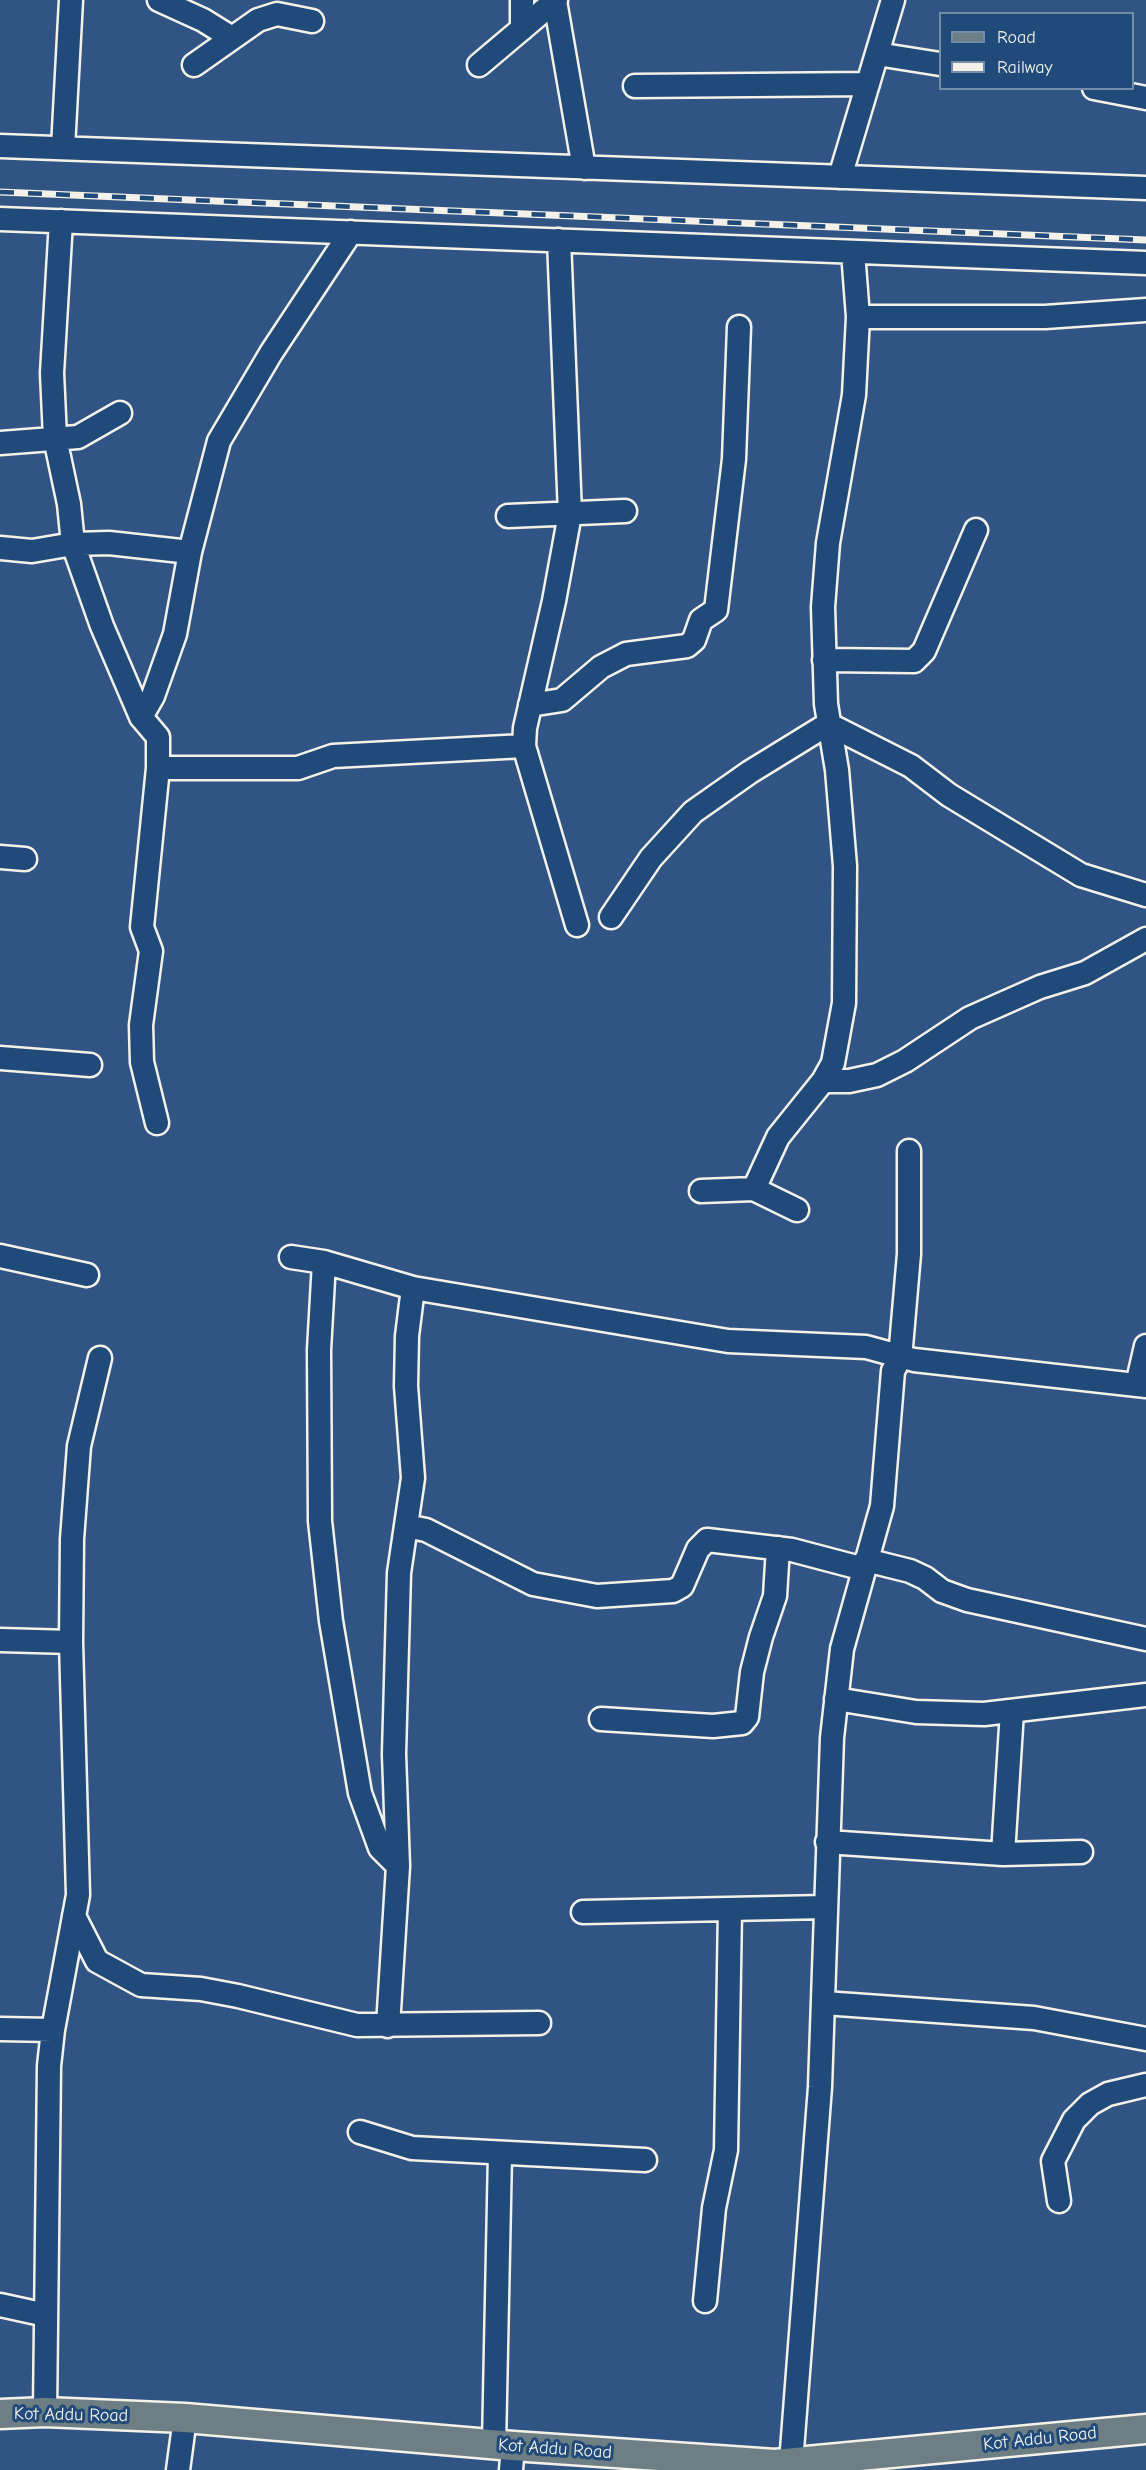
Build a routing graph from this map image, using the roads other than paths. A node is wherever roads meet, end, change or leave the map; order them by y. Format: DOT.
graph roads {
  1 [pos="71,0"];
  2 [pos="159,0"];
  3 [pos="522,0"];
  4 [pos="555,0"];
  5 [pos="893,0"];
  6 [pos="312,21"];
  7 [pos="522,29"];
  8 [pos="232,38"];
  9 [pos="877,54"];
  10 [pos="939,64"];
  11 [pos="194,65"];
  12 [pos="479,65"];
  13 [pos="868,84"];
  14 [pos="635,86"];
  15 [pos="1104,90"];
  16 [pos="1146,98"];
  17 [pos="0,146"];
  18 [pos="63,148"];
  19 [pos="584,168"];
  20 [pos="840,177"];
  21 [pos="1146,188"];
  22 [pos="0,219"];
  23 [pos="61,221"];
  24 [pos="351,232"];
  25 [pos="559,240"];
  26 [pos="853,252"];
  27 [pos="1146,263"];
  28 [pos="1146,310"];
  29 [pos="858,317"];
  30 [pos="739,327"];
  31 [pos="120,413"];
  32 [pos="56,438"];
  33 [pos="0,442"];
  34 [pos="625,511"];
  35 [pos="570,514"];
  36 [pos="508,516"];
  37 [pos="976,530"];
  38 [pos="73,544"];
  39 [pos="0,548"];
  40 [pos="190,552"];
  41 [pos="824,660"];
  42 [pos="530,705"];
  43 [pos="141,717"];
  44 [pos="828,724"];
  45 [pos="525,746"];
  46 [pos="158,768"];
  47 [pos="0,857"];
  48 [pos="26,859"];
  49 [pos="1146,895"];
  50 [pos="611,917"];
  51 [pos="576,925"];
  52 [pos="1146,939"];
  53 [pos="0,1058"];
  54 [pos="90,1065"];
  55 [pos="822,1081"];
  56 [pos="158,1122"];
  57 [pos="909,1151"];
  58 [pos="754,1189"];
  59 [pos="700,1191"];
  60 [pos="797,1210"];
  61 [pos="0,1256"];
  62 [pos="291,1257"];
  63 [pos="324,1262"];
  64 [pos="87,1275"];
  65 [pos="413,1288"];
  66 [pos="1146,1346"];
  67 [pos="100,1358"];
  68 [pos="900,1358"];
  69 [pos="1142,1386"];
  70 [pos="406,1526"];
  71 [pos="778,1548"];
  72 [pos="865,1565"];
  73 [pos="0,1640"];
  74 [pos="1146,1640"];
  75 [pos="71,1642"];
  76 [pos="1146,1695"];
  77 [pos="836,1699"];
  78 [pos="1012,1711"];
  79 [pos="600,1719"];
  80 [pos="827,1842"];
  81 [pos="1081,1852"];
  82 [pos="1003,1854"];
  83 [pos="398,1866"];
  84 [pos="825,1907"];
  85 [pos="730,1909"];
  86 [pos="583,1912"];
  87 [pos="74,1916"];
  88 [pos="824,2003"];
  89 [pos="539,2023"];
  90 [pos="388,2026"];
  91 [pos="0,2029"];
  92 [pos="52,2030"];
  93 [pos="1146,2039"];
  94 [pos="1146,2085"];
  95 [pos="360,2132"];
  96 [pos="500,2153"];
  97 [pos="645,2160"];
  98 [pos="1059,2201"];
  99 [pos="705,2301"];
  100 [pos="0,2305"];
  101 [pos="46,2315"];
  102 [pos="45,2412"];
  103 [pos="0,2414"];
  104 [pos="185,2418"];
  105 [pos="1146,2429"];
  106 [pos="506,2454"];
  107 [pos="795,2466"];
  108 [pos="178,2470"];
  1 -- 18 [label="street"];
  2 -- 8 [label="street"];
  3 -- 7 [label="street"];
  4 -- 7 [label="street"];
  4 -- 19 [label="street"];
  5 -- 9 [label="street"];
  6 -- 8 [label="street"];
  7 -- 12 [label="street"];
  8 -- 11 [label="street"];
  9 -- 10 [label="street"];
  9 -- 13 [label="street"];
  13 -- 14 [label="street"];
  13 -- 20 [label="street"];
  15 -- 16 [label="street"];
  17 -- 18 [label="street"];
  18 -- 19 [label="street"];
  19 -- 20 [label="street"];
  20 -- 21 [label="street"];
  22 -- 23 [label="street"];
  23 -- 24 [label="street"];
  23 -- 32 [label="street"];
  24 -- 25 [label="street"];
  24 -- 40 [label="street"];
  25 -- 26 [label="street"];
  25 -- 35 [label="street"];
  26 -- 27 [label="street"];
  26 -- 29 [label="street"];
  28 -- 29 [label="street"];
  29 -- 41 [label="street"];
  30 -- 42 [label="street"];
  31 -- 32 [label="street"];
  32 -- 33 [label="street"];
  32 -- 38 [label="street"];
  34 -- 35 [label="street"];
  35 -- 36 [label="street"];
  35 -- 42 [label="street"];
  37 -- 41 [label="street"];
  38 -- 39 [label="street"];
  38 -- 40 [label="street"];
  38 -- 43 [label="street"];
  40 -- 43 [label="street"];
  41 -- 44 [label="street"];
  42 -- 45 [label="street"];
  43 -- 46 [label="street"];
  44 -- 49 [label="street"];
  44 -- 50 [label="street"];
  44 -- 55 [label="street"];
  45 -- 46 [label="street"];
  45 -- 51 [label="street"];
  46 -- 56 [label="street"];
  47 -- 48 [label="street"];
  52 -- 55 [label="street"];
  53 -- 54 [label="street"];
  55 -- 58 [label="street"];
  57 -- 68 [label="street"];
  58 -- 59 [label="street"];
  58 -- 60 [label="street"];
  61 -- 64 [label="street"];
  62 -- 63 [label="street"];
  63 -- 65 [label="street"];
  63 -- 83 [label="street"];
  65 -- 68 [label="street"];
  65 -- 70 [label="street"];
  66 -- 69 [label="street"];
  67 -- 75 [label="street"];
  68 -- 69 [label="street"];
  68 -- 72 [label="street"];
  70 -- 71 [label="street"];
  70 -- 83 [label="street"];
  71 -- 72 [label="street"];
  71 -- 79 [label="street"];
  72 -- 74 [label="street"];
  72 -- 77 [label="street"];
  73 -- 75 [label="street"];
  75 -- 87 [label="street"];
  76 -- 78 [label="street"];
  77 -- 78 [label="street"];
  77 -- 80 [label="street"];
  78 -- 82 [label="street"];
  80 -- 82 [label="street"];
  80 -- 84 [label="street"];
  81 -- 82 [label="street"];
  83 -- 90 [label="street"];
  84 -- 85 [label="street"];
  84 -- 88 [label="street"];
  85 -- 86 [label="street"];
  85 -- 99 [label="street"];
  87 -- 90 [label="street"];
  87 -- 92 [label="street"];
  88 -- 93 [label="street"];
  88 -- 107 [label="street"];
  89 -- 90 [label="street"];
  91 -- 92 [label="street"];
  92 -- 101 [label="street"];
  94 -- 98 [label="street"];
  95 -- 96 [label="street"];
  96 -- 97 [label="street"];
  96 -- 106 [label="street"];
  100 -- 101 [label="street"];
  101 -- 102 [label="street"];
  102 -- 103 [label="main road, Kot Addu Road"];
  102 -- 104 [label="main road, Kot Addu Road"];
  104 -- 106 [label="main road, Kot Addu Road"];
  104 -- 108 [label="street"];
  105 -- 107 [label="main road, Kot Addu Road"];
  106 -- 107 [label="main road, Kot Addu Road"];
}
